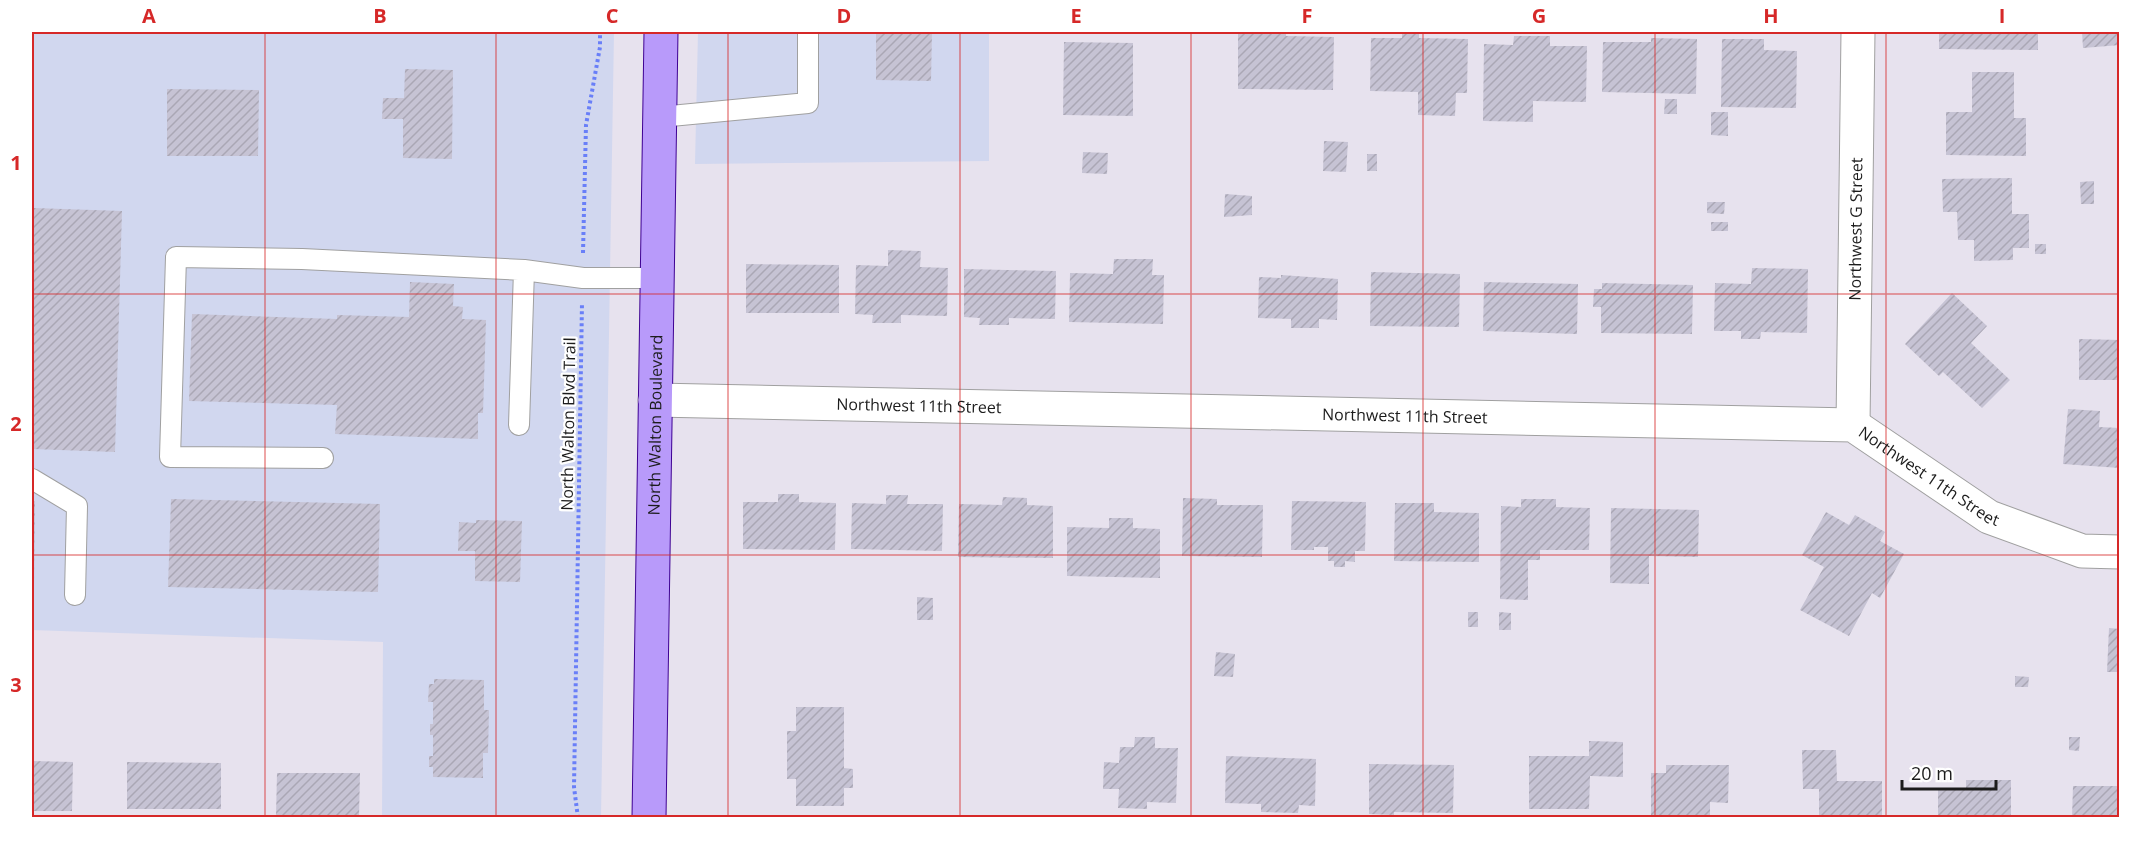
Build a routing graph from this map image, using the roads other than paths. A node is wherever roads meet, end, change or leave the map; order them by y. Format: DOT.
graph roads {
  1 [pos="661,32"];
  2 [pos="808,32"];
  3 [pos="1858,32"];
  4 [pos="660,117"];
  5 [pos="524,270"];
  6 [pos="657,278"];
  7 [pos="655,400"];
  8 [pos="519,425"];
  9 [pos="1853,425"];
  10 [pos="322,458"];
  11 [pos="32,479"];
  12 [pos="2120,552"];
  13 [pos="75,595"];
  14 [pos="649,818"];
  1 -- 4 [label="main road, North Walton Boulevard"];
  2 -- 4 [label="lane"];
  3 -- 9 [label="street, Northwest G Street"];
  4 -- 6 [label="main road, North Walton Boulevard"];
  5 -- 6 [label="lane"];
  5 -- 8 [label="lane"];
  5 -- 10 [label="lane"];
  6 -- 7 [label="main road, North Walton Boulevard"];
  7 -- 9 [label="street, Northwest 11th Street"];
  7 -- 14 [label="main road, North Walton Boulevard"];
  9 -- 12 [label="street, Northwest 11th Street"];
  11 -- 13 [label="lane"];
}
